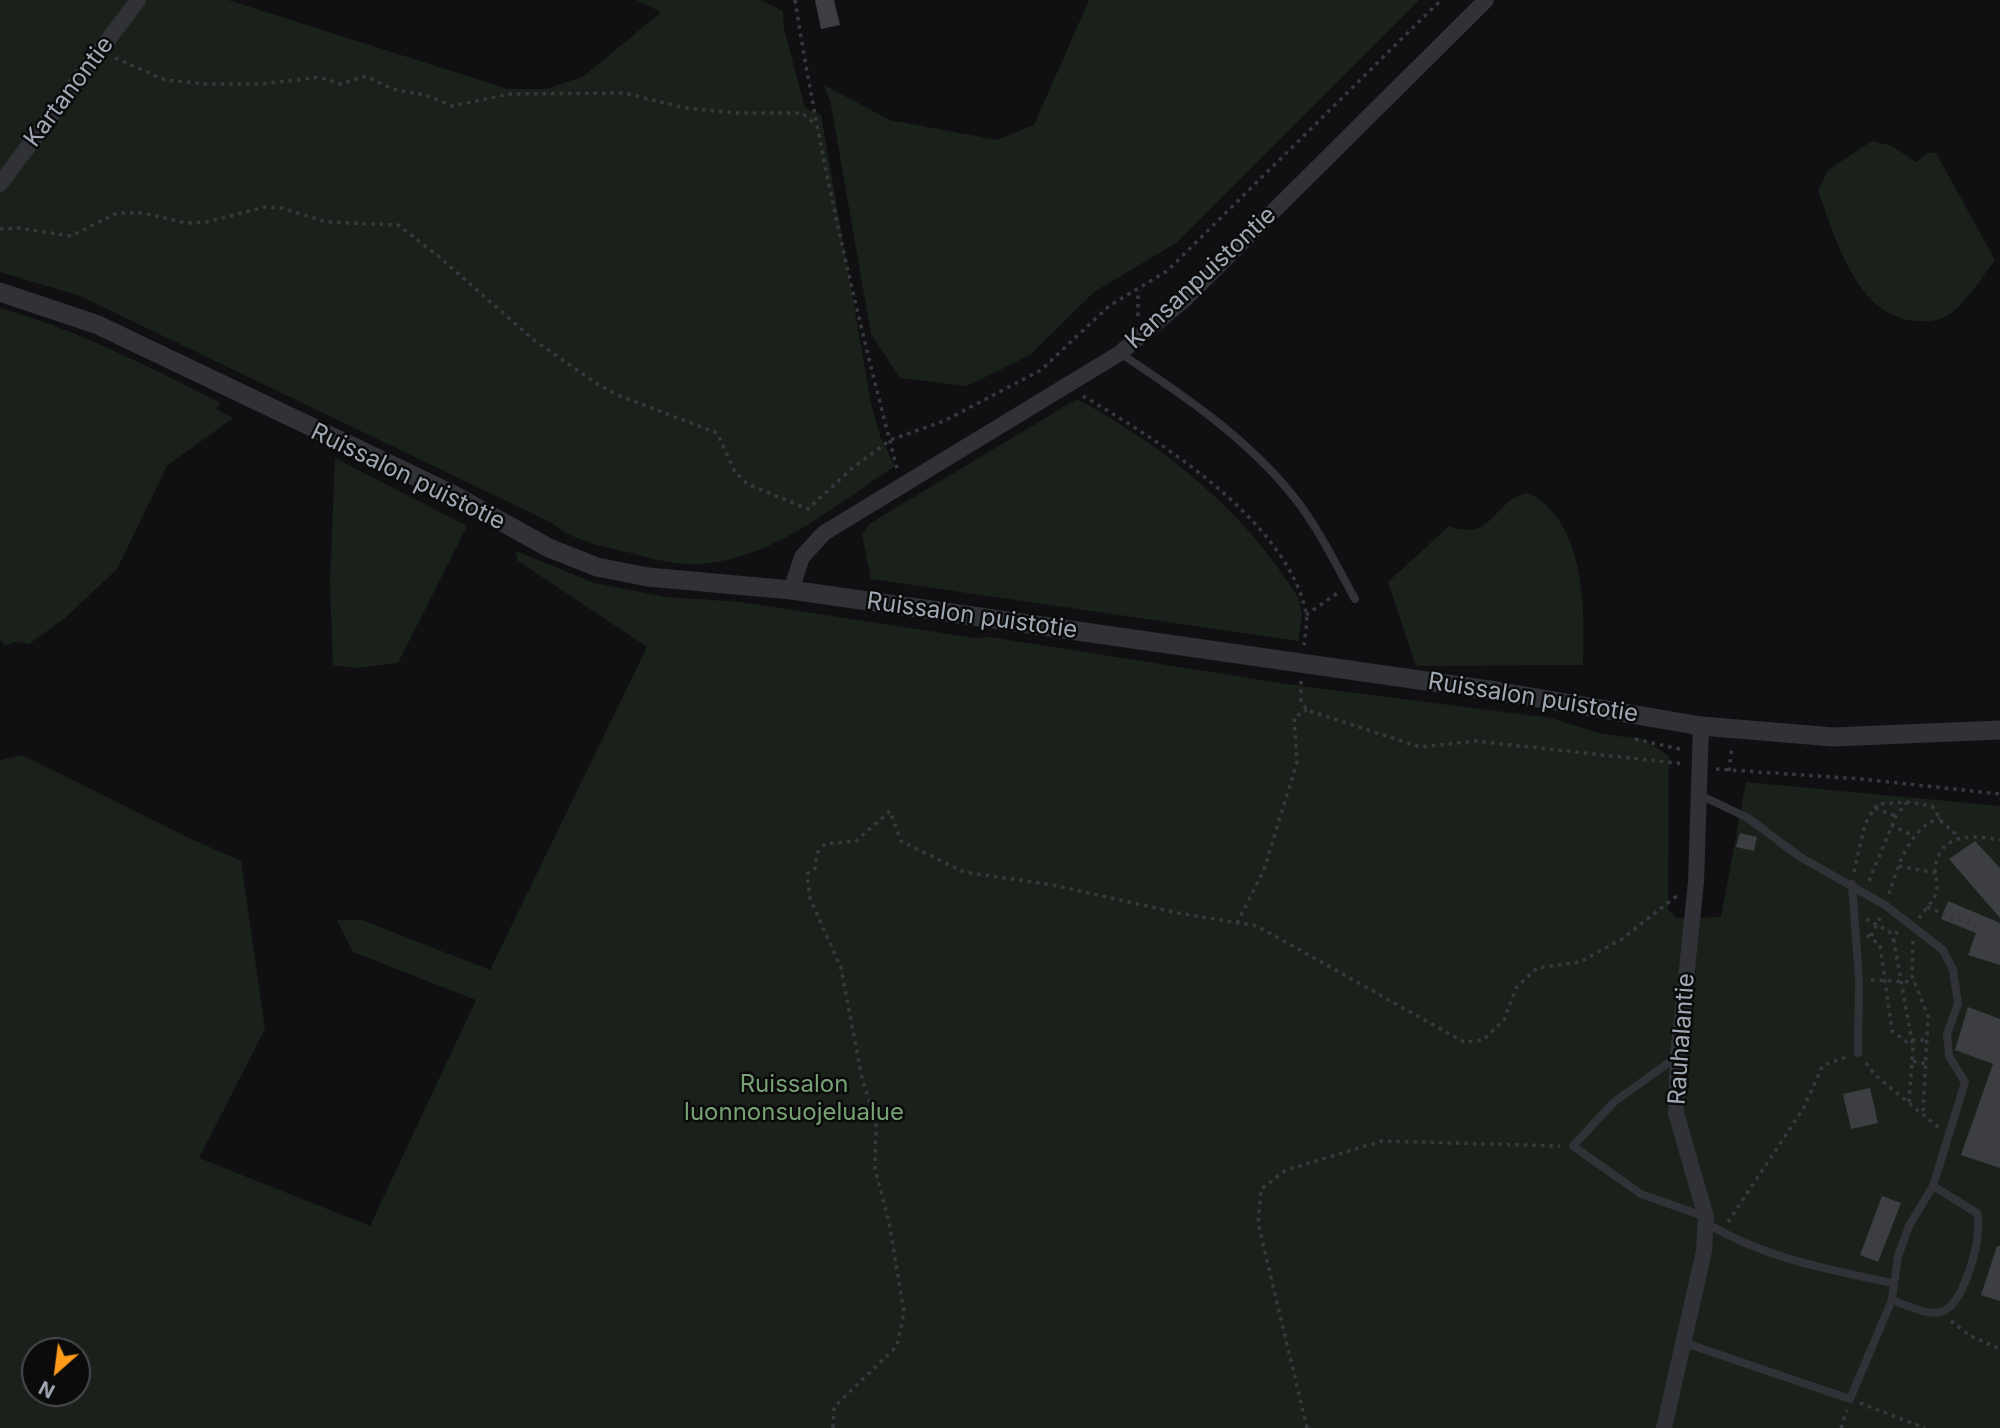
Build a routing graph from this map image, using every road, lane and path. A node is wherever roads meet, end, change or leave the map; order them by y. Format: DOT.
graph roads {
  1 [pos="138,0"];
  2 [pos="794,0"];
  3 [pos="1441,0"];
  4 [pos="1486,0"];
  5 [pos="100,48"];
  6 [pos="814,123"];
  7 [pos="0,184"];
  8 [pos="0,229"];
  9 [pos="0,292"];
  10 [pos="1120,353"];
  11 [pos="1075,391"];
  12 [pos="890,440"];
  13 [pos="902,484"];
  14 [pos="1348,586"];
  15 [pos="791,590"];
  16 [pos="1355,598"];
  17 [pos="1307,615"];
  18 [pos="1304,645"];
  19 [pos="1301,680"];
  20 [pos="1307,710"];
  21 [pos="1701,726"];
  22 [pos="2000,730"];
  23 [pos="1635,739"];
  24 [pos="1732,746"];
  25 [pos="1701,760"];
  26 [pos="1729,771"];
  27 [pos="2000,794"];
  28 [pos="1700,795"];
  29 [pos="1907,802"];
  30 [pos="1874,808"];
  31 [pos="1896,816"];
  32 [pos="1940,818"];
  33 [pos="1891,825"];
  34 [pos="1914,836"];
  35 [pos="1959,837"];
  36 [pos="2000,840"];
  37 [pos="1899,866"];
  38 [pos="1936,873"];
  39 [pos="1696,882"];
  40 [pos="1852,884"];
  41 [pos="1865,893"];
  42 [pos="1885,905"];
  43 [pos="1927,907"];
  44 [pos="1901,916"];
  45 [pos="1237,923"];
  46 [pos="1878,923"];
  47 [pos="1914,925"];
  48 [pos="1978,927"];
  49 [pos="1855,931"];
  50 [pos="1871,937"];
  51 [pos="1894,942"];
  52 [pos="1859,980"];
  53 [pos="1885,980"];
  54 [pos="1914,982"];
  55 [pos="1912,1040"];
  56 [pos="1929,1040"];
  57 [pos="1913,1047"];
  58 [pos="1858,1053"];
  59 [pos="1678,1056"];
  60 [pos="1913,1061"];
  61 [pos="1927,1063"];
  62 [pos="1909,1102"];
  63 [pos="1923,1113"];
  64 [pos="1948,1136"];
  65 [pos="1573,1146"];
  66 [pos="1933,1186"];
  67 [pos="1706,1220"];
  68 [pos="1724,1228"];
  69 [pos="1892,1283"];
  70 [pos="1892,1300"];
  71 [pos="1940,1312"];
  72 [pos="1685,1343"];
  73 [pos="2000,1349"];
  74 [pos="1850,1399"];
  75 [pos="833,1428"];
  76 [pos="1307,1428"];
  77 [pos="1664,1428"];
  78 [pos="1925,1428"];
  1 -- 5 [label="street, Kartanontie"];
  2 -- 6 [label="path"];
  3 -- 12 [label="path"];
  4 -- 10 [label="street, Kansanpuistontie"];
  5 -- 6 [label="path"];
  5 -- 7 [label="street, Kartanontie"];
  6 -- 12 [label="path"];
  8 -- 12 [label="path"];
  9 -- 15 [label="street, Ruissalon puistotie"];
  10 -- 13 [label="street, Kansanpuistontie"];
  10 -- 14 [label="lane"];
  11 -- 17 [label="path"];
  12 -- 13 [label="path"];
  13 -- 15 [label="street, Kansanpuistontie"];
  14 -- 16 [label="lane"];
  14 -- 17 [label="path"];
  15 -- 21 [label="street, Ruissalon puistotie"];
  17 -- 18 [label="path"];
  19 -- 20 [label="path"];
  20 -- 25 [label="path"];
  20 -- 45 [label="path"];
  21 -- 22 [label="street, Ruissalon puistotie"];
  21 -- 25 [label="street, Rauhalantie"];
  23 -- 25 [label="path"];
  24 -- 26 [label="path"];
  25 -- 26 [label="path"];
  25 -- 28 [label="street, Rauhalantie"];
  26 -- 27 [label="path"];
  28 -- 39 [label="street, Rauhalantie"];
  28 -- 40 [label="lane"];
  29 -- 30 [label="path"];
  29 -- 31 [label="path"];
  29 -- 32 [label="path"];
  30 -- 31 [label="path"];
  30 -- 40 [label="path"];
  31 -- 33 [label="path"];
  32 -- 34 [label="path"];
  32 -- 35 [label="path"];
  33 -- 34 [label="path"];
  33 -- 41 [label="path"];
  34 -- 37 [label="path"];
  35 -- 36 [label="path"];
  35 -- 38 [label="path"];
  37 -- 38 [label="path"];
  37 -- 42 [label="path"];
  38 -- 43 [label="path"];
  39 -- 45 [label="path"];
  39 -- 59 [label="street, Rauhalantie"];
  40 -- 41 [label="lane"];
  40 -- 49 [label="lane"];
  41 -- 42 [label="lane"];
  42 -- 44 [label="lane"];
  42 -- 46 [label="path"];
  43 -- 47 [label="path"];
  43 -- 48 [label="path"];
  44 -- 47 [label="lane"];
  44 -- 51 [label="path"];
  45 -- 75 [label="path"];
  46 -- 50 [label="path"];
  46 -- 51 [label="path"];
  47 -- 54 [label="path"];
  47 -- 64 [label="lane"];
  49 -- 50 [label="path"];
  49 -- 52 [label="lane"];
  50 -- 53 [label="path"];
  51 -- 55 [label="path"];
  52 -- 53 [label="path"];
  52 -- 58 [label="lane"];
  53 -- 54 [label="path"];
  53 -- 57 [label="path"];
  54 -- 56 [label="path"];
  55 -- 56 [label="path"];
  55 -- 57 [label="path"];
  56 -- 61 [label="path"];
  57 -- 60 [label="path"];
  58 -- 62 [label="path"];
  58 -- 68 [label="path"];
  59 -- 65 [label="lane"];
  59 -- 67 [label="street, Rauhalantie"];
  60 -- 61 [label="path"];
  60 -- 62 [label="path"];
  61 -- 63 [label="path"];
  62 -- 63 [label="path"];
  63 -- 64 [label="path"];
  64 -- 66 [label="lane"];
  65 -- 67 [label="lane"];
  65 -- 76 [label="path"];
  66 -- 69 [label="lane"];
  66 -- 71 [label="lane"];
  67 -- 69 [label="lane"];
  67 -- 72 [label="street, Rauhalantie"];
  69 -- 70 [label="lane"];
  70 -- 71 [label="lane"];
  70 -- 74 [label="lane"];
  71 -- 73 [label="path"];
  72 -- 74 [label="lane"];
  72 -- 77 [label="street, Rauhalantie"];
  74 -- 78 [label="path"];
}
